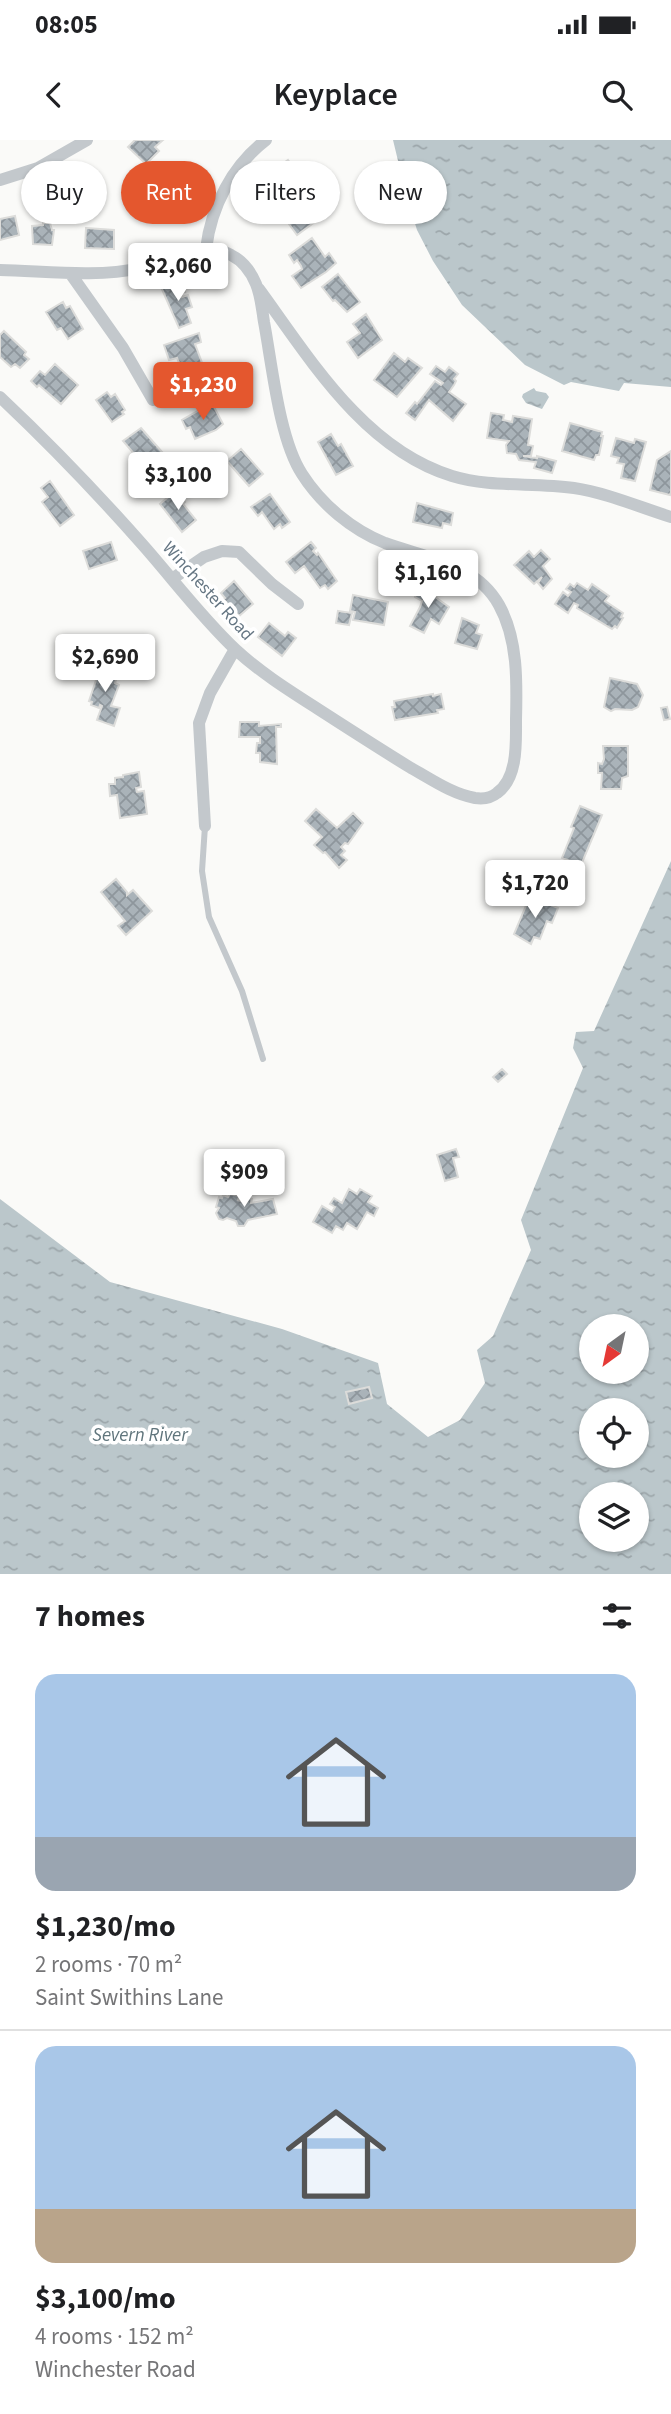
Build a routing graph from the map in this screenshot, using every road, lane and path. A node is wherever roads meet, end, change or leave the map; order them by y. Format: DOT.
graph roads {
  1 [pos="87,140"];
  2 [pos="266,140"];
  3 [pos="0,180"];
  4 [pos="206,249"];
  5 [pos="0,270"];
  6 [pos="70,273"];
  7 [pos="257,286"];
  8 [pos="0,397"];
  9 [pos="153,400"];
  10 [pos="671,517"];
  11 [pos="172,579"];
  12 [pos="298,604"];
  13 [pos="235,649"];
  14 [pos="205,826"];
  15 [pos="263,1059"];
  1 -- 3 [label="street"];
  2 -- 4 [label="street"];
  4 -- 6 [label="street"];
  4 -- 7 [label="street"];
  5 -- 6 [label="street"];
  6 -- 9 [label="street"];
  7 -- 10 [label="street"];
  7 -- 13 [label="street, Winchester Road"];
  8 -- 11 [label="street, Winchester Road"];
  11 -- 12 [label="street"];
  11 -- 13 [label="street, Winchester Road"];
  13 -- 14 [label="street"];
  14 -- 15 [label="lane"];
}
